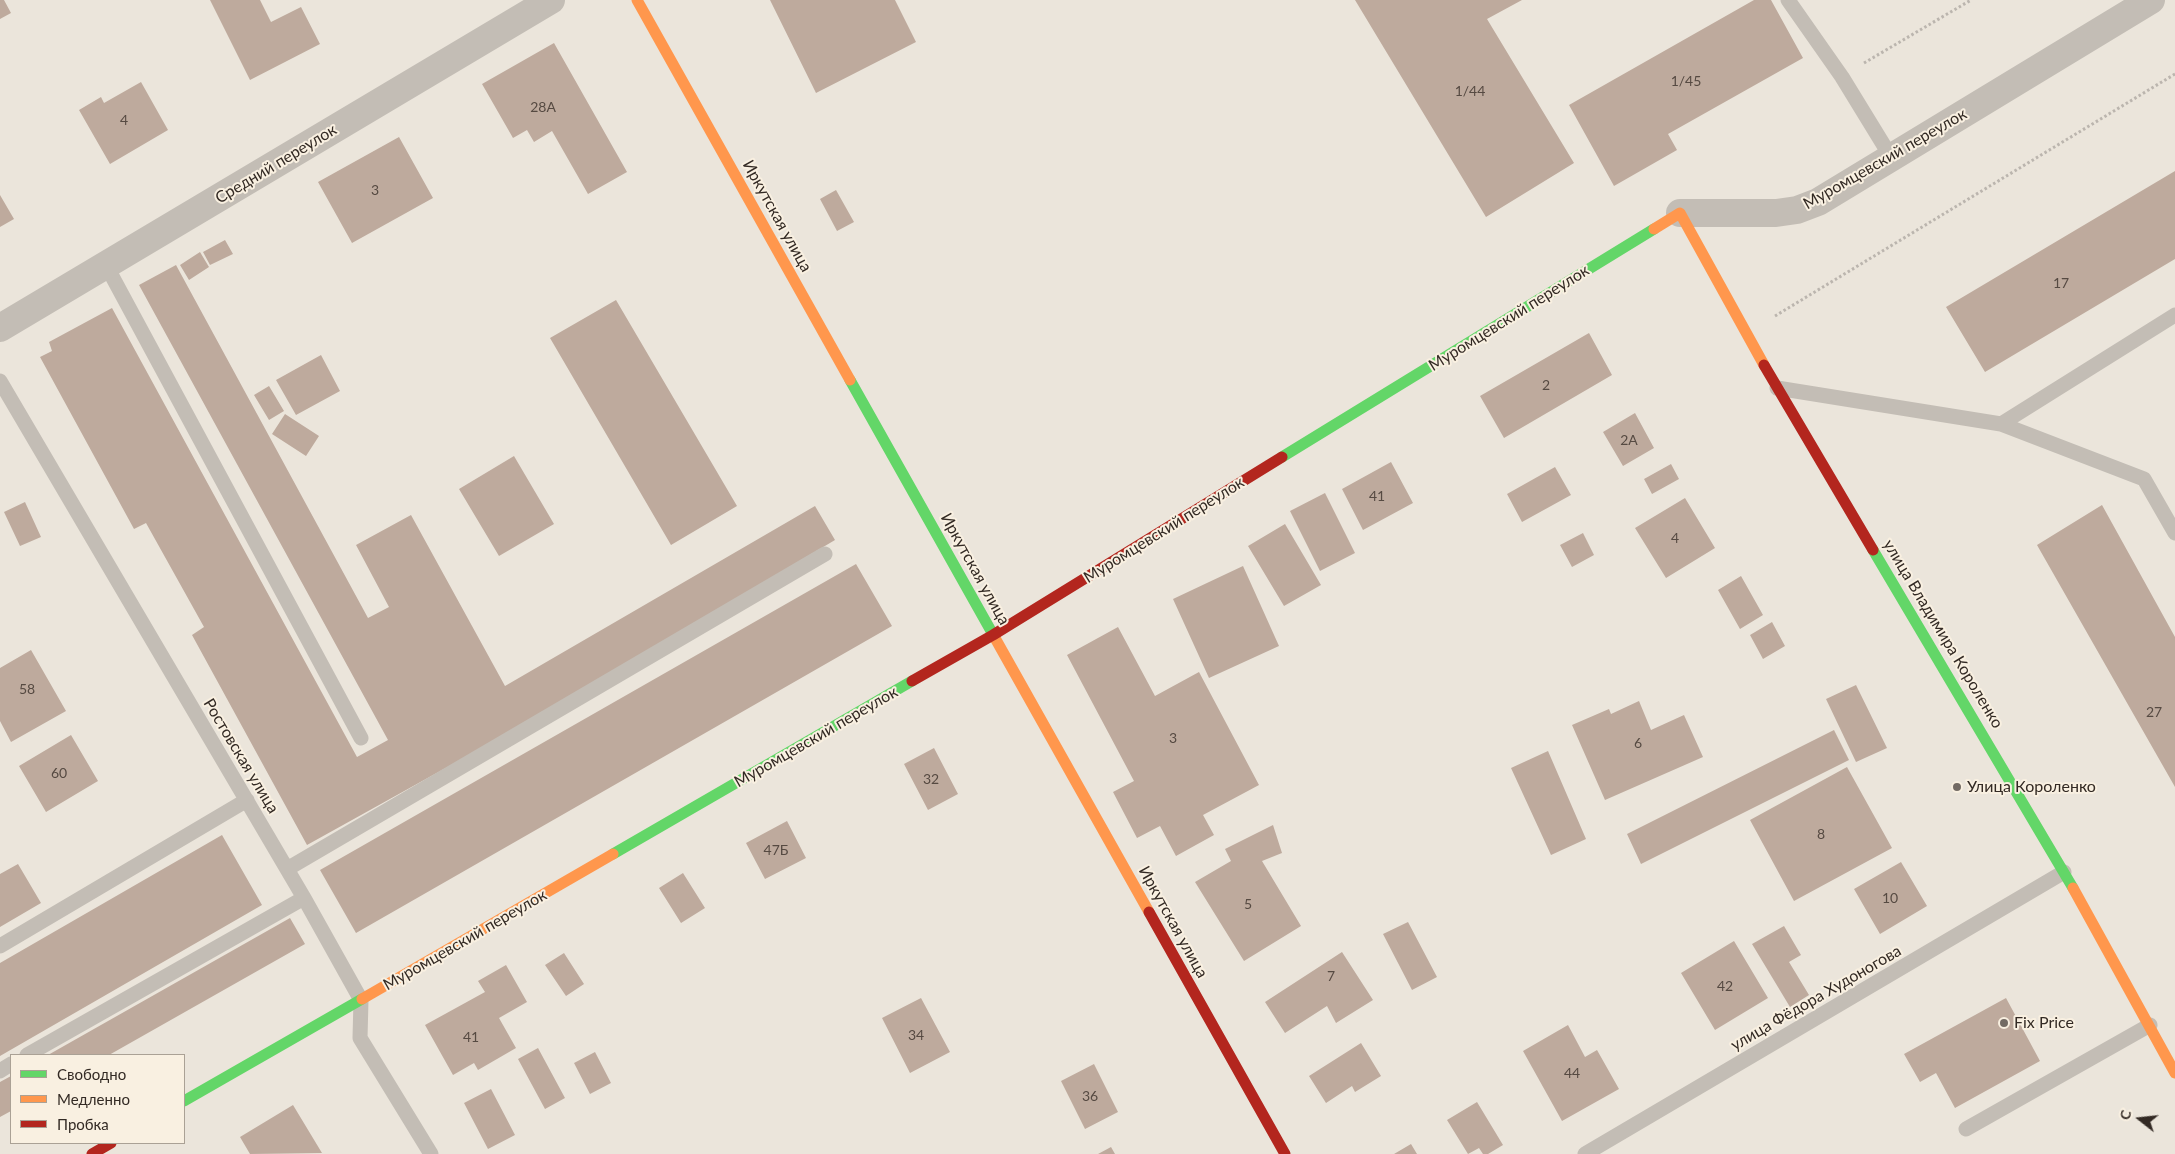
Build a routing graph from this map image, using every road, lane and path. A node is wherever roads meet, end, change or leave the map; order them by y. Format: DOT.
graph roads {
  1 [pos="552,0"];
  2 [pos="638,0"];
  3 [pos="1788,0"];
  4 [pos="1971,0"];
  5 [pos="2151,0"];
  6 [pos="2175,74"];
  7 [pos="1842,77"];
  8 [pos="1891,157"];
  9 [pos="1680,213"];
  10 [pos="106,265"];
  11 [pos="2175,315"];
  12 [pos="0,328"];
  13 [pos="1747,333"];
  14 [pos="0,381"];
  15 [pos="1777,388"];
  16 [pos="2001,424"];
  17 [pos="2175,533"];
  18 [pos="825,554"];
  19 [pos="993,635"];
  20 [pos="361,738"];
  21 [pos="247,800"];
  22 [pos="287,869"];
  23 [pos="2064,872"];
  24 [pos="304,898"];
  25 [pos="0,946"];
  26 [pos="361,1000"];
  27 [pos="2150,1025"];
  28 [pos="29,1054"];
  29 [pos="2175,1074"];
  30 [pos="185,1100"];
  31 [pos="1966,1129"];
  32 [pos="109,1144"];
  33 [pos="92,1154"];
  34 [pos="430,1154"];
  35 [pos="1285,1154"];
  36 [pos="1584,1154"];
  1 -- 10 [label="street, Средний переулок"];
  2 -- 19 [label="main road, Иркутская улица"];
  3 -- 7 [label="lane"];
  4 -- 7 [label="path"];
  5 -- 8 [label="street, Муромцевский переулок"];
  6 -- 13 [label="path"];
  7 -- 8 [label="lane"];
  8 -- 9 [label="street, Муромцевский переулок"];
  9 -- 13 [label="main road, улица Владимира Короленко"];
  9 -- 19 [label="main road, Муромцевский переулок"];
  10 -- 12 [label="street, Средний переулок"];
  10 -- 20 [label="lane"];
  11 -- 16 [label="lane"];
  13 -- 15 [label="main road, улица Владимира Короленко"];
  14 -- 21 [label="lane, Ростовская улица"];
  15 -- 16 [label="lane"];
  15 -- 23 [label="main road, улица Владимира Короленко"];
  16 -- 17 [label="lane"];
  18 -- 22 [label="lane"];
  19 -- 26 [label="main road, Муромцевский переулок"];
  19 -- 35 [label="main road, Иркутская улица"];
  21 -- 22 [label="lane, Ростовская улица"];
  21 -- 25 [label="lane"];
  22 -- 24 [label="lane, Ростовская улица"];
  23 -- 27 [label="main road, улица Владимира Короленко"];
  23 -- 36 [label="lane, улица Фёдора Худоногова"];
  24 -- 26 [label="lane, Ростовская улица"];
  24 -- 28 [label="lane"];
  26 -- 30 [label="main road, Муромцевский переулок"];
  26 -- 34 [label="lane"];
  27 -- 29 [label="main road, улица Владимира Короленко"];
  27 -- 31 [label="lane"];
  32 -- 33 [label="main road"];
}
